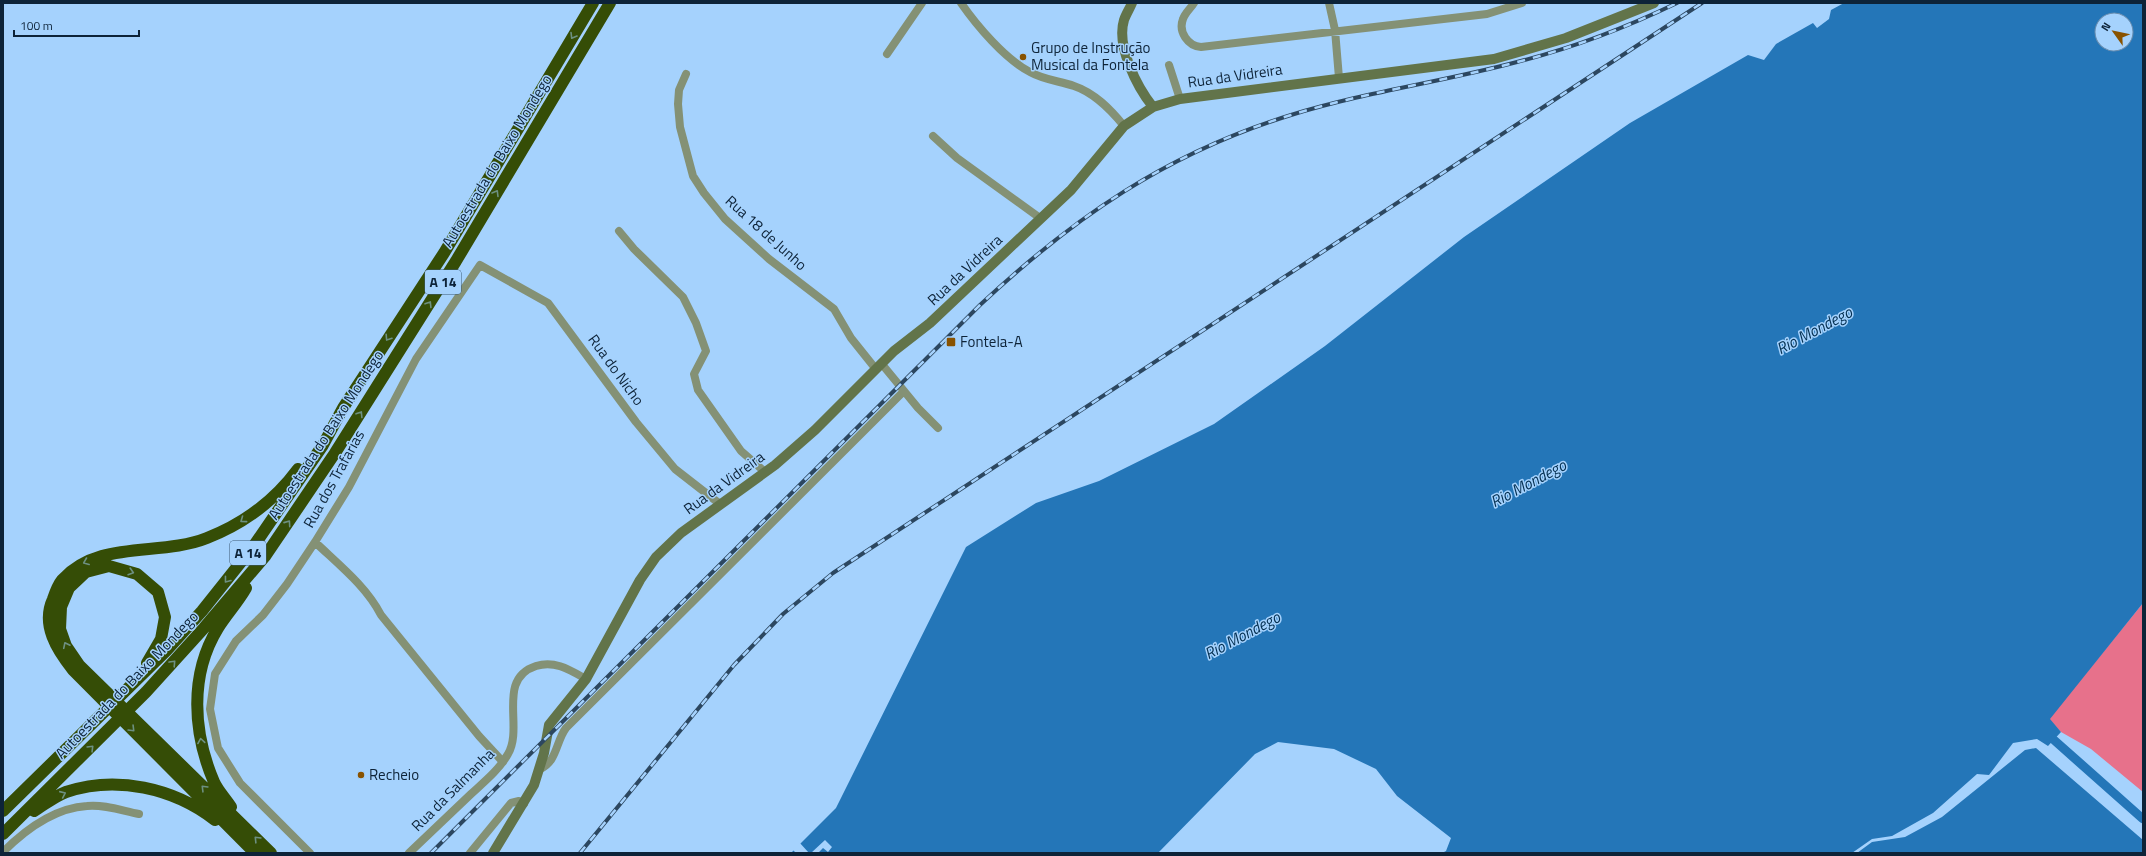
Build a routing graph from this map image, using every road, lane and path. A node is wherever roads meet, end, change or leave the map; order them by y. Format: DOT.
graph roads {
  1 [pos="593,3"];
  2 [pos="610,3"];
  3 [pos="922,3"];
  4 [pos="961,3"];
  5 [pos="1132,3"];
  6 [pos="1194,3"];
  7 [pos="1329,3"];
  8 [pos="1522,3"];
  9 [pos="1654,3"];
  10 [pos="1335,30"];
  11 [pos="888,54"];
  12 [pos="1169,65"];
  13 [pos="686,74"];
  14 [pos="1338,78"];
  15 [pos="1180,99"];
  16 [pos="1153,107"];
  17 [pos="1124,126"];
  18 [pos="934,136"];
  19 [pos="1040,218"];
  20 [pos="619,231"];
  21 [pos="480,265"];
  22 [pos="878,366"];
  23 [pos="904,391"];
  24 [pos="343,408"];
  25 [pos="938,428"];
  26 [pos="765,472"];
  27 [pos="720,504"];
  28 [pos="315,542"];
  29 [pos="266,555"];
  30 [pos="586,680"];
  31 [pos="134,682"];
  32 [pos="503,762"];
  33 [pos="540,769"];
  34 [pos="524,804"];
  35 [pos="3,810"];
  36 [pos="139,814"];
  37 [pos="17,820"];
  38 [pos="243,824"];
  39 [pos="3,834"];
  40 [pos="252,850"];
  41 [pos="3,852"];
  42 [pos="271,853"];
  43 [pos="310,853"];
  44 [pos="409,853"];
  45 [pos="470,853"];
  46 [pos="493,853"];
  1 -- 24 [label="highway, Autoestrada do Baixo Mondego / A 14, one-way"];
  29 -- 2 [label="highway, Autoestrada do Baixo Mondego / A 14, one-way"];
  3 -- 11 [label="street"];
  4 -- 17 [label="street"];
  5 -- 16 [label="street"];
  6 -- 10 [label="street"];
  7 -- 10 [label="street"];
  8 -- 10 [label="street"];
  9 -- 14 [label="street, Rua da Vidreira"];
  10 -- 14 [label="street"];
  12 -- 15 [label="street"];
  13 -- 22 [label="street, Rua 18 de Junho"];
  14 -- 15 [label="street, Rua da Vidreira"];
  15 -- 16 [label="street, Rua da Vidreira"];
  16 -- 17 [label="street, Rua da Vidreira"];
  17 -- 19 [label="street, Rua da Vidreira"];
  18 -- 19 [label="street"];
  19 -- 22 [label="street, Rua da Vidreira"];
  20 -- 26 [label="street"];
  21 -- 27 [label="street, Rua do Nicho"];
  21 -- 28 [label="street, Rua dos Trafarias"];
  22 -- 23 [label="street, Rua 18 de Junho"];
  22 -- 26 [label="street, Rua da Vidreira"];
  23 -- 25 [label="street, Rua 18 de Junho"];
  23 -- 33 [label="street"];
  24 -- 31 [label="highway, Autoestrada do Baixo Mondego / A 14, one-way"];
  24 -- 40 [label="highway, one-way"];
  26 -- 27 [label="street, Rua da Vidreira"];
  27 -- 30 [label="street, Rua da Vidreira"];
  28 -- 32 [label="street, Rua dos Trafarias"];
  28 -- 43 [label="street"];
  37 -- 29 [label="highway, Autoestrada do Baixo Mondego / A 14, one-way"];
  38 -- 29 [label="highway, one-way"];
  30 -- 32 [label="street, Rua da Salmanha"];
  30 -- 33 [label="street, Rua da Vidreira"];
  31 -- 35 [label="highway, Autoestrada do Baixo Mondego / A 14"];
  38 -- 31 [label="highway, one-way"];
  32 -- 44 [label="street, Rua da Salmanha"];
  33 -- 34 [label="street, Rua da Vidreira"];
  34 -- 45 [label="street"];
  34 -- 46 [label="street, Rua da Vidreira"];
  36 -- 41 [label="street"];
  37 -- 39 [label="highway, Autoestrada do Baixo Mondego / A 14"];
  37 -- 40 [label="highway, one-way"];
  42 -- 38 [label="highway, one-way"];
}
